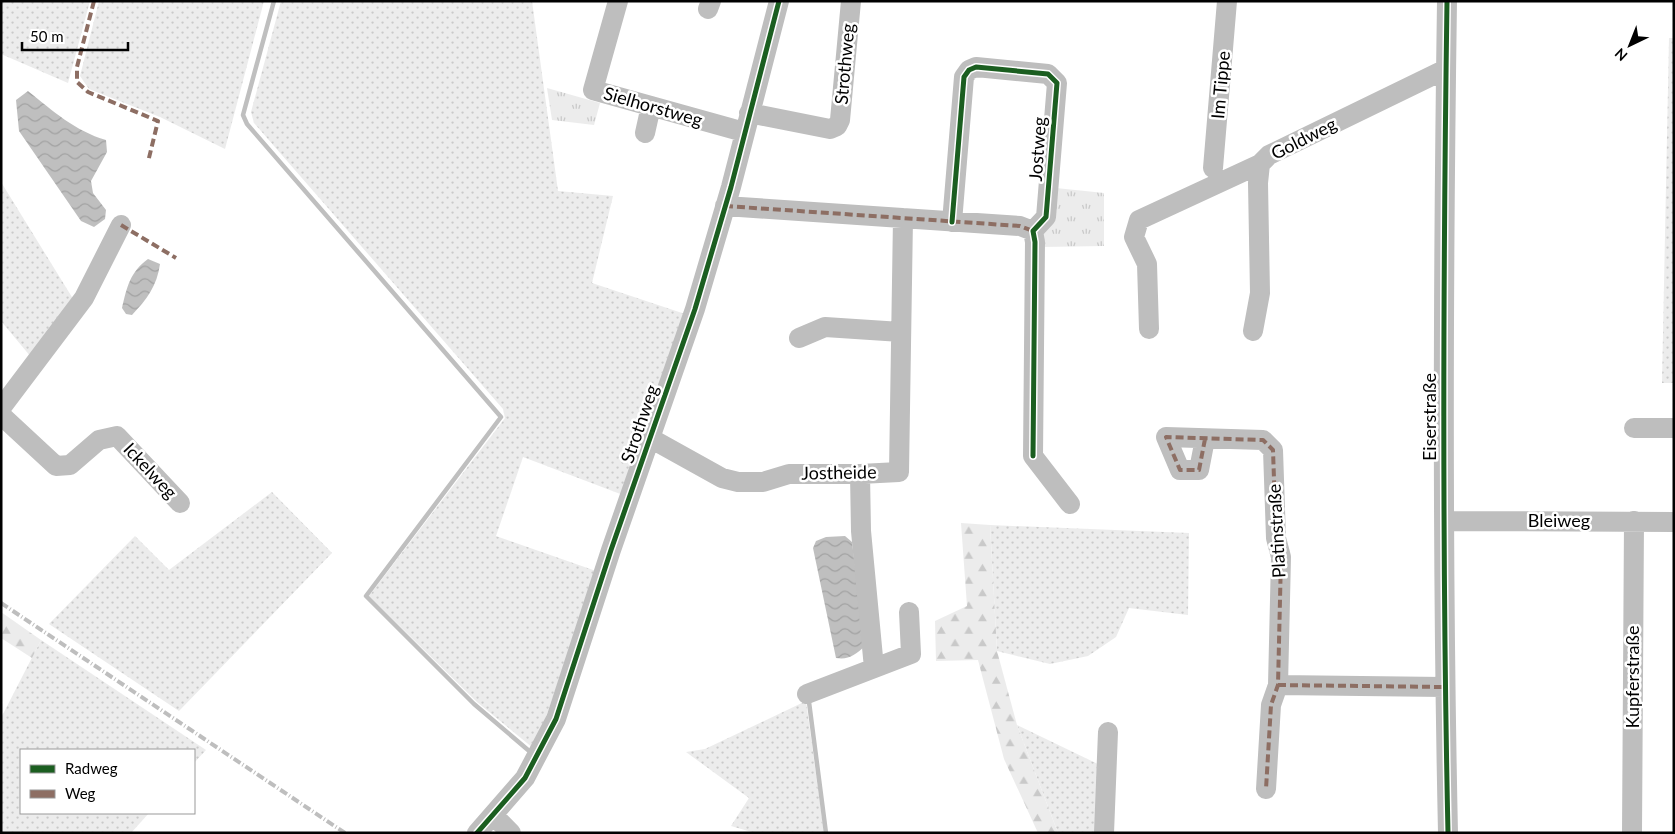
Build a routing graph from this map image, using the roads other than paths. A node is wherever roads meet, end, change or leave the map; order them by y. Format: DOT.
graph roads {
  1 [pos="618,1"];
  2 [pos="779,1"];
  3 [pos="851,1"];
  4 [pos="1228,1"];
  5 [pos="1448,1"];
  6 [pos="1446,69"];
  7 [pos="651,106"];
  8 [pos="747,123"];
  9 [pos="645,133"];
  10 [pos="1260,164"];
  11 [pos="1213,168"];
  12 [pos="725,206"];
  13 [pos="903,218"];
  14 [pos="952,222"];
  15 [pos="121,225"];
  16 [pos="1032,231"];
  17 [pos="1149,329"];
  18 [pos="1253,331"];
  19 [pos="901,332"];
  20 [pos="799,338"];
  21 [pos="1,408"];
  22 [pos="1,415"];
  23 [pos="1634,428"];
  24 [pos="1674,428"];
  25 [pos="650,438"];
  26 [pos="1205,439"];
  27 [pos="860,474"];
  28 [pos="180,503"];
  29 [pos="1070,504"];
  30 [pos="1444,521"];
  31 [pos="1634,521"];
  32 [pos="1674,522"];
  33 [pos="909,612"];
  34 [pos="874,668"];
  35 [pos="1278,685"];
  36 [pos="1444,687"];
  37 [pos="807,694"];
  38 [pos="1108,732"];
  39 [pos="1266,789"];
  40 [pos="493,815"];
  41 [pos="477,833"];
  42 [pos="511,833"];
  43 [pos="1104,833"];
  44 [pos="1448,833"];
  45 [pos="1632,833"];
  1 -- 7 [label="street, Sielhorstweg"];
  2 -- 8 [label="street, Strothweg"];
  3 -- 8 [label="street, Strothweg"];
  4 -- 11 [label="street, Im Tippe"];
  5 -- 6 [label="street, Eiserstraße"];
  6 -- 10 [label="street, Goldweg"];
  6 -- 30 [label="street, Eiserstraße"];
  7 -- 8 [label="street, Sielhorstweg"];
  7 -- 9 [label="street"];
  8 -- 12 [label="street, Strothweg"];
  10 -- 17 [label="street"];
  10 -- 18 [label="street, Goldweg"];
  12 -- 13 [label="street"];
  12 -- 25 [label="street, Strothweg"];
  13 -- 14 [label="street"];
  13 -- 19 [label="street, Jostheide"];
  14 -- 16 [label="street"];
  14 -- 16 [label="street, Jostweg"];
  15 -- 21 [label="street"];
  16 -- 29 [label="street"];
  19 -- 20 [label="street"];
  19 -- 27 [label="street, Jostheide"];
  22 -- 28 [label="street, Ickelweg"];
  23 -- 24 [label="street"];
  25 -- 27 [label="street, Jostheide"];
  25 -- 40 [label="street, Strothweg"];
  26 -- 35 [label="street, Platinstraße"];
  27 -- 34 [label="street"];
  30 -- 31 [label="street, Bleiweg"];
  30 -- 36 [label="street, Eiserstraße"];
  31 -- 32 [label="street, Bleiweg"];
  31 -- 45 [label="street, Kupferstraße"];
  33 -- 34 [label="street"];
  34 -- 37 [label="street"];
  35 -- 36 [label="street"];
  35 -- 39 [label="street, Platinstraße"];
  36 -- 44 [label="street, Eiserstraße"];
  38 -- 43 [label="street"];
  40 -- 41 [label="street, Strothweg"];
  40 -- 42 [label="street"];
}
